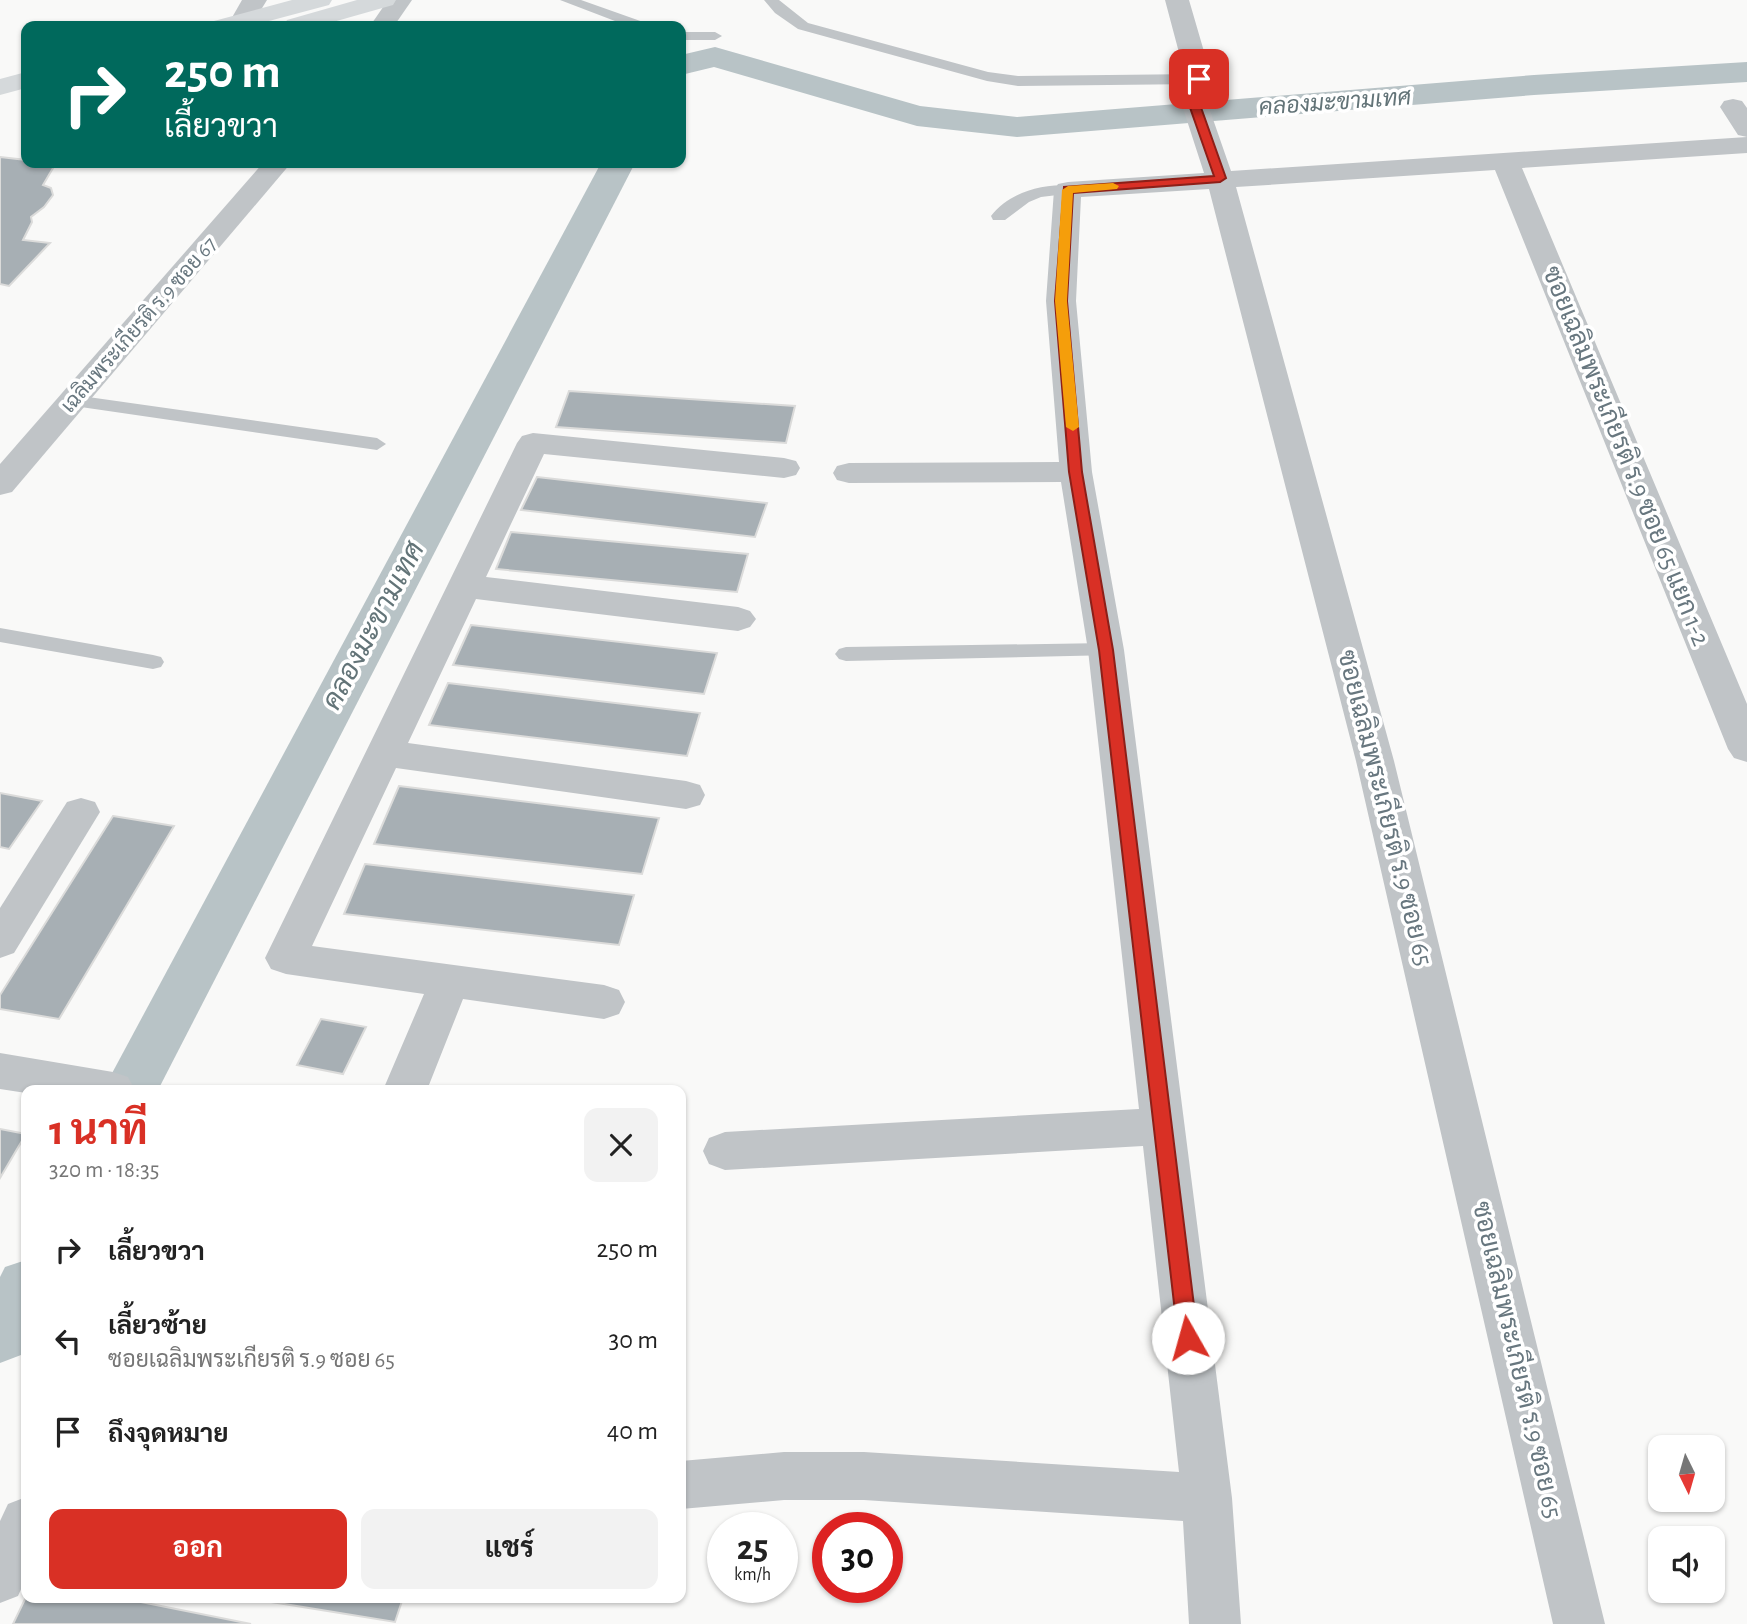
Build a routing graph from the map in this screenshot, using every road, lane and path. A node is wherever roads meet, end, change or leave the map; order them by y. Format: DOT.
graph roads {
  1 [pos="320,0"];
  2 [pos="384,0"];
  3 [pos="400,0"];
  4 [pos="567,0"];
  5 [pos="771,0"];
  6 [pos="1177,0"];
  7 [pos="240,16"];
  8 [pos="309,21"];
  9 [pos="385,21"];
  10 [pos="627,21"];
  11 [pos="686,36"];
  12 [pos="715,36"];
  13 [pos="21,81"];
  14 [pos="0,87"];
  15 [pos="21,101"];
  16 [pos="1197,101"];
  17 [pos="0,107"];
  18 [pos="1732,107"];
  19 [pos="1747,129"];
  20 [pos="1747,145"];
  21 [pos="1506,163"];
  22 [pos="272,168"];
  23 [pos="1220,178"];
  24 [pos="1068,190"];
  25 [pos="999,216"];
  26 [pos="74,401"];
  27 [pos="377,444"];
  28 [pos="784,468"];
  29 [pos="1076,472"];
  30 [pos="849,474"];
  31 [pos="0,485"];
  32 [pos="466,586"];
  33 [pos="738,619"];
  34 [pos="0,635"];
  35 [pos="1106,650"];
  36 [pos="846,654"];
  37 [pos="153,662"];
  38 [pos="1747,749"];
  39 [pos="385,753"];
  40 [pos="686,795"];
  41 [pos="82,812"];
  42 [pos="14,893"];
  43 [pos="0,942"];
  44 [pos="450,981"];
  45 [pos="604,1002"];
  46 [pos="0,1071"];
  47 [pos="82,1085"];
  48 [pos="407,1085"];
  49 [pos="1163,1126"];
  50 [pos="725,1151"];
  51 [pos="686,1485"];
  52 [pos="1207,1498"];
  53 [pos="21,1532"];
  54 [pos="0,1578"];
  55 [pos="1215,1624"];
  56 [pos="1580,1624"];
  1 -- 7 [label="main road"];
  2 -- 8 [label="main road"];
  3 -- 9 [label="street"];
  4 -- 10 [label="lane"];
  5 -- 16 [label="lane"];
  6 -- 16 [label="street, ซอยเฉลิมพระเกียรติ ร.9 ซอย 65"];
  11 -- 12 [label="lane"];
  13 -- 14 [label="main road"];
  15 -- 17 [label="main road"];
  16 -- 23 [label="street, ซอยเฉลิมพระเกียรติ ร.9 ซอย 65"];
  18 -- 19 [label="street"];
  20 -- 21 [label="street"];
  21 -- 23 [label="street"];
  21 -- 38 [label="street, ซอยเฉลิมพระเกียรติ ร.9 ซอย 65 แยก 1-2"];
  22 -- 26 [label="street, เฉลิมพระเกียรติ ร.9 ซอย 67"];
  23 -- 24 [label="street"];
  23 -- 56 [label="street, ซอยเฉลิมพระเกียรติ ร.9 ซอย 65"];
  24 -- 25 [label="lane"];
  24 -- 29 [label="street"];
  26 -- 27 [label="lane"];
  26 -- 31 [label="street, เฉลิมพระเกียรติ ร.9 ซอย 67"];
  28 -- 32 [label="street"];
  29 -- 30 [label="street"];
  29 -- 35 [label="street"];
  32 -- 33 [label="street"];
  32 -- 39 [label="street"];
  34 -- 37 [label="lane"];
  35 -- 36 [label="lane"];
  35 -- 49 [label="street"];
  39 -- 40 [label="street"];
  39 -- 44 [label="street"];
  41 -- 42 [label="street"];
  42 -- 43 [label="street"];
  44 -- 45 [label="street"];
  44 -- 48 [label="street"];
  46 -- 47 [label="street"];
  49 -- 50 [label="street"];
  49 -- 52 [label="street"];
  51 -- 52 [label="street"];
  52 -- 55 [label="street"];
  53 -- 54 [label="street"];
}
